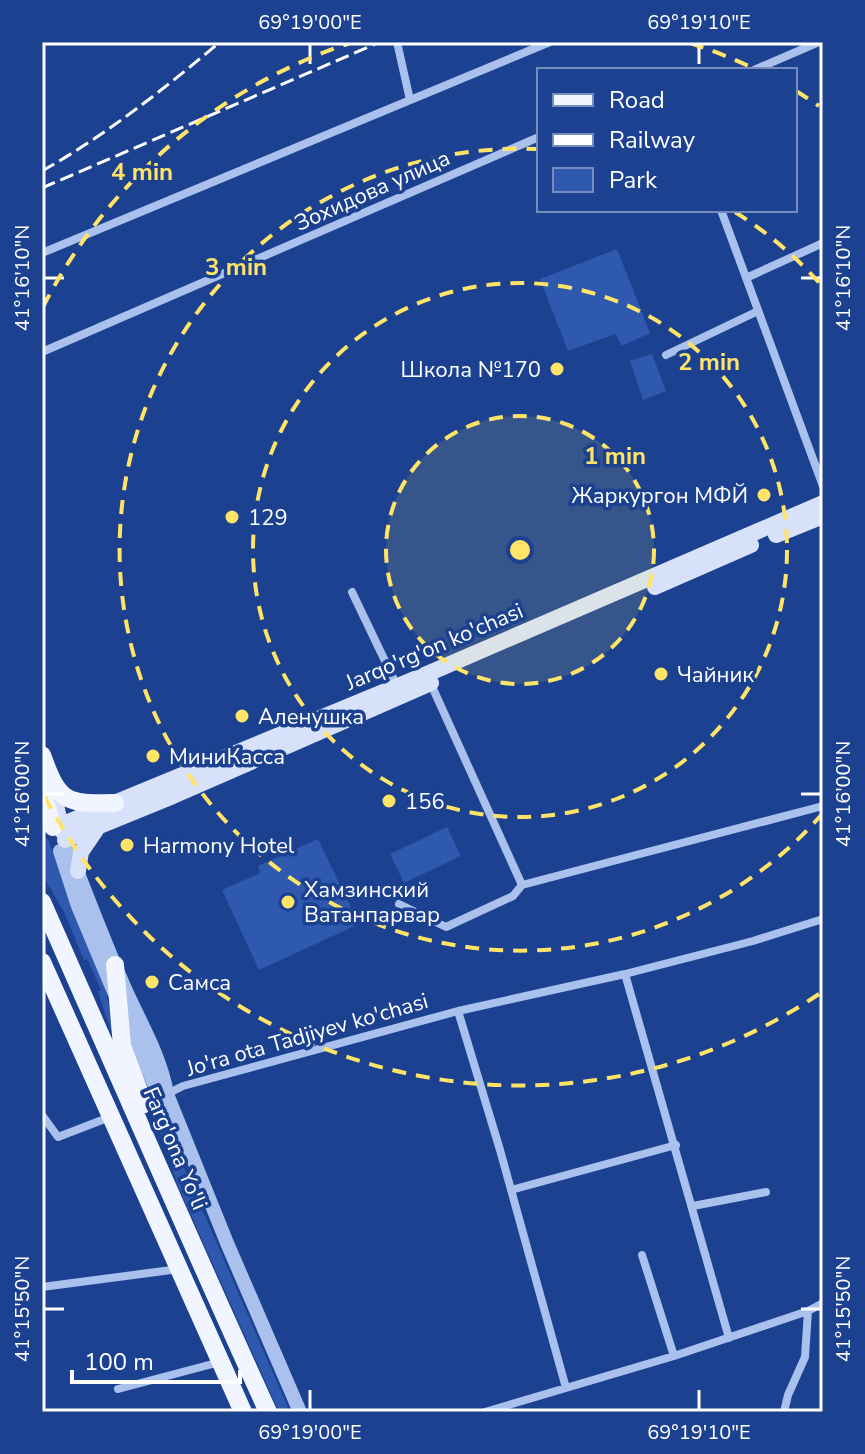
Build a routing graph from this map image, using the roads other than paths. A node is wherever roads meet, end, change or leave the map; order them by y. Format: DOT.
graph roads {
  1 [pos="397,42"];
  2 [pos="550,42"];
  3 [pos="819,42"];
  4 [pos="759,68"];
  5 [pos="410,100"];
  6 [pos="537,138"];
  7 [pos="722,212"];
  8 [pos="823,243"];
  9 [pos="42,253"];
  10 [pos="746,278"];
  11 [pos="758,311"];
  12 [pos="42,352"];
  13 [pos="666,355"];
  14 [pos="823,486"];
  15 [pos="823,503"];
  16 [pos="823,516"];
  17 [pos="352,592"];
  18 [pos="429,678"];
  19 [pos="397,686"];
  20 [pos="42,755"];
  21 [pos="46,784"];
  22 [pos="115,803"];
  23 [pos="823,806"];
  24 [pos="97,829"];
  25 [pos="55,830"];
  26 [pos="78,871"];
  27 [pos="522,885"];
  28 [pos="42,902"];
  29 [pos="399,904"];
  30 [pos="823,919"];
  31 [pos="42,962"];
  32 [pos="115,965"];
  33 [pos="625,974"];
  34 [pos="118,1001"];
  35 [pos="458,1011"];
  36 [pos="167,1094"];
  37 [pos="42,1115"];
  38 [pos="111,1117"];
  39 [pos="676,1145"];
  40 [pos="511,1190"];
  41 [pos="168,1191"];
  42 [pos="766,1192"];
  43 [pos="693,1206"];
  44 [pos="642,1255"];
  45 [pos="179,1269"];
  46 [pos="42,1287"];
  47 [pos="823,1303"];
  48 [pos="808,1311"];
  49 [pos="729,1338"];
  50 [pos="674,1356"];
  51 [pos="221,1362"];
  52 [pos="566,1388"];
  53 [pos="118,1389"];
  54 [pos="243,1412"];
  55 [pos="268,1412"];
  56 [pos="300,1412"];
  57 [pos="485,1412"];
  58 [pos="784,1412"];
  1 -- 5 [label="street"];
  2 -- 5 [label="street"];
  3 -- 4 [label="street"];
  5 -- 9 [label="street"];
  6 -- 12 [label="street, Зохидова улица"];
  7 -- 10 [label="street"];
  8 -- 10 [label="street"];
  10 -- 11 [label="street"];
  11 -- 13 [label="street"];
  11 -- 14 [label="street"];
  15 -- 18 [label="main road, Jarqo'rg'on ko'chasi"];
  16 -- 18 [label="main road, Jarqo'rg'on ko'chasi"];
  17 -- 19 [label="street"];
  18 -- 19 [label="main road, Jarqo'rg'on ko'chasi"];
  18 -- 24 [label="main road, Jarqo'rg'on ko'chasi"];
  18 -- 27 [label="street"];
  19 -- 22 [label="main road, Jarqo'rg'on ko'chasi"];
  20 -- 21 [label="main road"];
  21 -- 22 [label="main road"];
  21 -- 25 [label="main road"];
  22 -- 25 [label="main road, Jarqo'rg'on ko'chasi"];
  23 -- 27 [label="street"];
  24 -- 25 [label="main road, Jarqo'rg'on ko'chasi"];
  24 -- 26 [label="main road"];
  25 -- 26 [label="street, Farg'ona Yo'li"];
  25 -- 34 [label="street, Farg'ona Yo'li"];
  26 -- 32 [label="street, Farg'ona Yo'li"];
  27 -- 29 [label="street"];
  28 -- 41 [label="main road, Farg'ona Yo'li"];
  30 -- 33 [label="street, Jo'ra ota Tadjiyev ko'chasi"];
  31 -- 38 [label="main road, Farg'ona Yo'li"];
  32 -- 34 [label="main road"];
  32 -- 36 [label="street, Farg'ona Yo'li"];
  33 -- 35 [label="street, Jo'ra ota Tadjiyev ko'chasi"];
  33 -- 39 [label="street"];
  34 -- 36 [label="street, Farg'ona Yo'li"];
  34 -- 41 [label="main road"];
  35 -- 36 [label="street, Jo'ra ota Tadjiyev ko'chasi"];
  35 -- 40 [label="street, Jo'ra ota Tadjiyev ko'chasi"];
  36 -- 56 [label="street, Farg'ona Yo'li"];
  37 -- 38 [label="street"];
  38 -- 45 [label="main road, Farg'ona Yo'li"];
  39 -- 40 [label="street"];
  39 -- 43 [label="street"];
  40 -- 52 [label="street, Jo'ra ota Tadjiyev ko'chasi"];
  41 -- 55 [label="main road, Farg'ona Yo'li"];
  42 -- 43 [label="street"];
  43 -- 49 [label="street"];
  44 -- 50 [label="street"];
  45 -- 46 [label="street"];
  45 -- 51 [label="main road, Farg'ona Yo'li"];
  47 -- 48 [label="street"];
  48 -- 49 [label="street"];
  48 -- 58 [label="street"];
  49 -- 50 [label="street"];
  50 -- 52 [label="street"];
  51 -- 53 [label="street"];
  51 -- 54 [label="main road, Farg'ona Yo'li"];
  52 -- 57 [label="street"];
}
